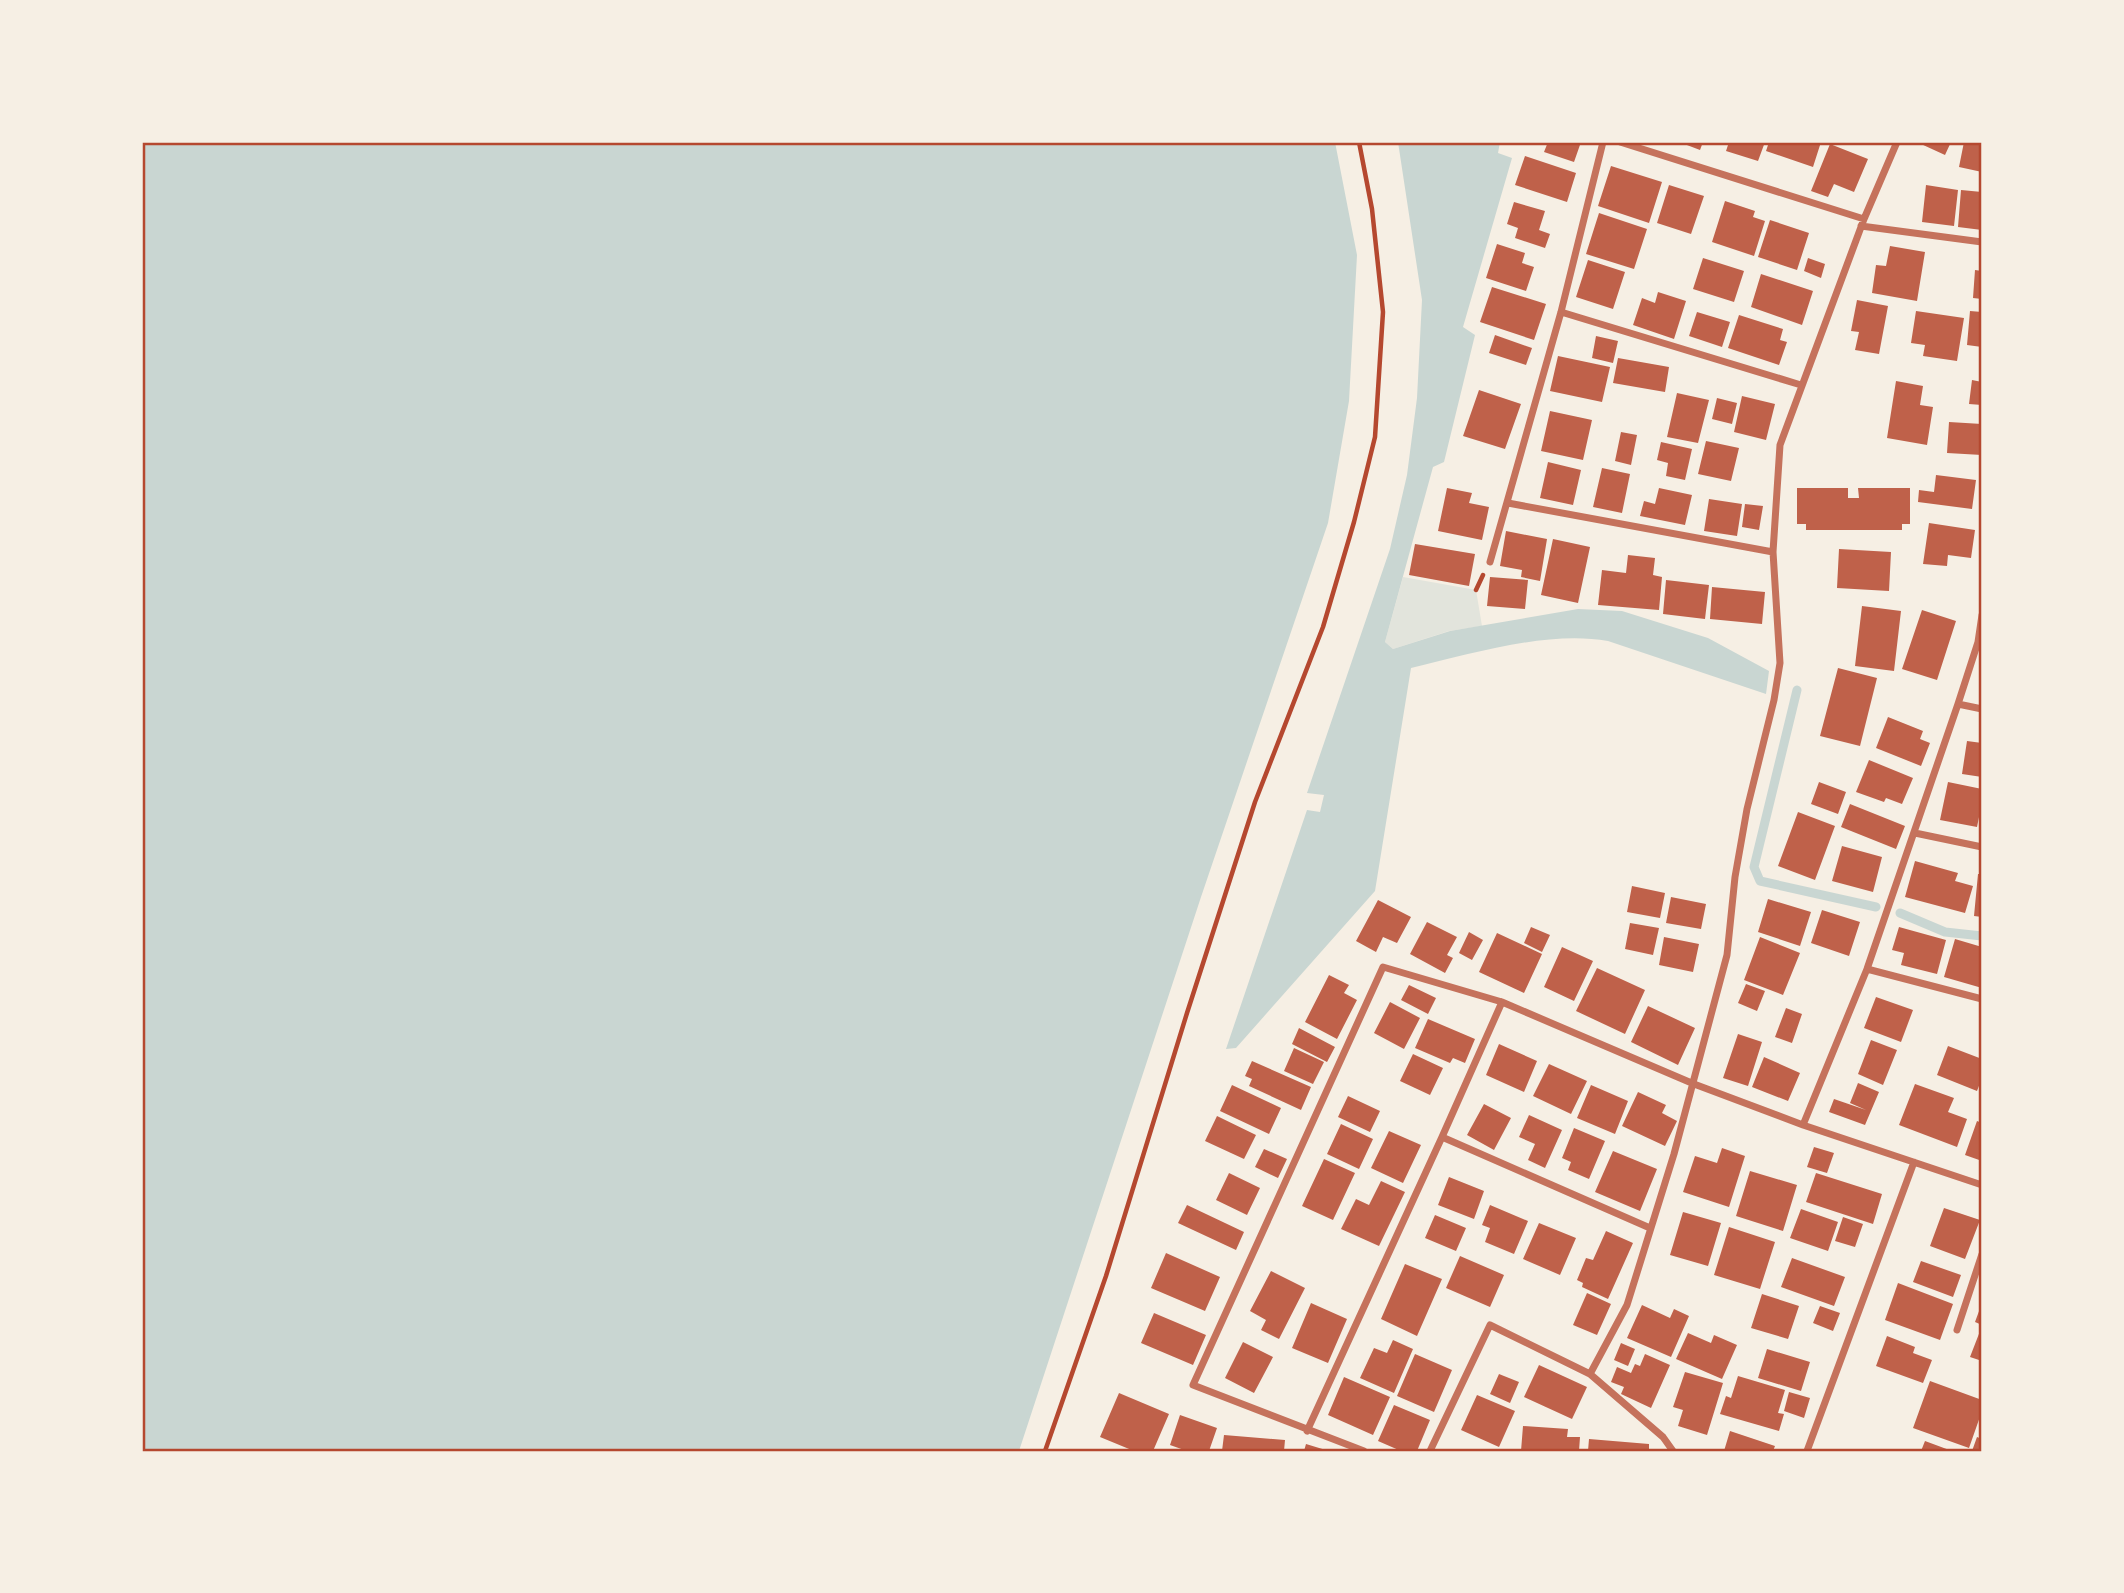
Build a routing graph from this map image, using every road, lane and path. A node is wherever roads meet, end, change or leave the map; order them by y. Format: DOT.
graph roads {
  1 [pos="1359,142"];
  2 [pos="1603,142"];
  3 [pos="1620,142"];
  4 [pos="1897,142"];
  5 [pos="1863,222"];
  6 [pos="1982,242"];
  7 [pos="1561,312"];
  8 [pos="1801,385"];
  9 [pos="1508,503"];
  10 [pos="1773,552"];
  11 [pos="1490,562"];
  12 [pos="1982,615"];
  13 [pos="1958,704"];
  14 [pos="1982,709"];
  15 [pos="1914,833"];
  16 [pos="1982,847"];
  17 [pos="1867,969"];
  18 [pos="1982,999"];
  19 [pos="1502,1002"];
  20 [pos="1694,1084"];
  21 [pos="1803,1125"];
  22 [pos="1443,1137"];
  23 [pos="1914,1162"];
  24 [pos="1982,1185"];
  25 [pos="1650,1228"];
  26 [pos="1982,1254"];
  27 [pos="1957,1330"];
  28 [pos="1590,1374"];
  29 [pos="1307,1431"];
  30 [pos="1045,1451"];
  31 [pos="1364,1451"];
  32 [pos="1430,1451"];
  33 [pos="1673,1451"];
  34 [pos="1807,1451"];
  1 -- 30 [label="path"];
  2 -- 7 [label="street"];
  3 -- 5 [label="street"];
  4 -- 5 [label="street"];
  5 -- 6 [label="street"];
  5 -- 8 [label="street"];
  7 -- 8 [label="street"];
  7 -- 9 [label="street"];
  8 -- 10 [label="street"];
  9 -- 10 [label="street"];
  9 -- 11 [label="street"];
  10 -- 20 [label="street"];
  12 -- 13 [label="street"];
  13 -- 14 [label="street"];
  13 -- 15 [label="street"];
  15 -- 16 [label="street"];
  15 -- 17 [label="street"];
  17 -- 18 [label="street"];
  17 -- 21 [label="street"];
  19 -- 20 [label="street"];
  19 -- 22 [label="street"];
  19 -- 29 [label="street"];
  20 -- 21 [label="street"];
  20 -- 25 [label="street"];
  21 -- 23 [label="street"];
  22 -- 25 [label="street"];
  22 -- 29 [label="street"];
  23 -- 24 [label="street"];
  23 -- 34 [label="street"];
  25 -- 28 [label="street"];
  26 -- 27 [label="street"];
  28 -- 32 [label="street"];
  28 -- 33 [label="street"];
  29 -- 31 [label="street"];
}
